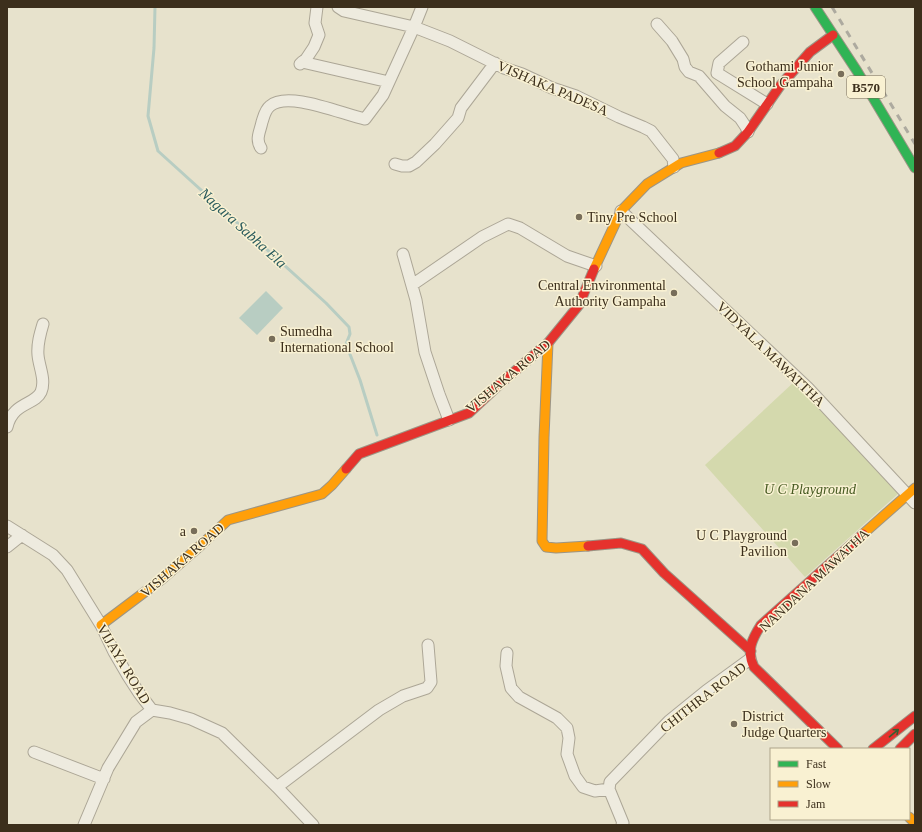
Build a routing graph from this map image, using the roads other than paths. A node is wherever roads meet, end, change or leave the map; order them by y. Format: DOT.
graph roads {
  1 [pos="317,7"];
  2 [pos="338,7"];
  3 [pos="422,7"];
  4 [pos="815,7"];
  5 [pos="657,24"];
  6 [pos="414,27"];
  7 [pos="833,35"];
  8 [pos="743,42"];
  9 [pos="495,63"];
  10 [pos="389,82"];
  11 [pos="767,104"];
  12 [pos="748,132"];
  13 [pos="261,148"];
  14 [pos="395,164"];
  15 [pos="674,167"];
  16 [pos="915,168"];
  17 [pos="621,211"];
  18 [pos="403,254"];
  19 [pos="596,266"];
  20 [pos="412,285"];
  21 [pos="43,324"];
  22 [pos="548,343"];
  23 [pos="449,420"];
  24 [pos="7,427"];
  25 [pos="912,495"];
  26 [pos="7,526"];
  27 [pos="22,535"];
  28 [pos="7,547"];
  29 [pos="101,625"];
  30 [pos="428,645"];
  31 [pos="507,653"];
  32 [pos="751,655"];
  33 [pos="152,710"];
  34 [pos="915,716"];
  35 [pos="915,734"];
  36 [pos="837,748"];
  37 [pos="874,748"];
  38 [pos="901,748"];
  39 [pos="34,752"];
  40 [pos="104,779"];
  41 [pos="277,787"];
  42 [pos="609,789"];
  43 [pos="84,825"];
  44 [pos="313,825"];
  45 [pos="622,825"];
  1 -- 10 [label="street"];
  2 -- 6 [label="street, VISHAKA PADESA"];
  3 -- 6 [label="street"];
  4 -- 7 [label="street, B570"];
  5 -- 12 [label="street"];
  6 -- 9 [label="street, VISHAKA PADESA"];
  6 -- 10 [label="street"];
  7 -- 11 [label="street, VISHAKA ROAD"];
  7 -- 16 [label="street, B570"];
  8 -- 11 [label="street"];
  9 -- 14 [label="street"];
  9 -- 15 [label="street, VISHAKA PADESA"];
  10 -- 13 [label="street"];
  11 -- 12 [label="street, VISHAKA ROAD"];
  12 -- 15 [label="street, VISHAKA ROAD"];
  15 -- 17 [label="street, VISHAKA ROAD"];
  17 -- 19 [label="street, VISHAKA ROAD"];
  17 -- 25 [label="street, VIDYALA MAWATTHA"];
  18 -- 20 [label="street"];
  19 -- 20 [label="street"];
  19 -- 22 [label="street, VISHAKA ROAD"];
  20 -- 23 [label="street"];
  21 -- 24 [label="street"];
  22 -- 23 [label="street, VISHAKA ROAD"];
  22 -- 32 [label="street"];
  23 -- 29 [label="street, VISHAKA ROAD"];
  25 -- 32 [label="street, NANDANA MAWATHA"];
  26 -- 27 [label="street, VIJAYA ROAD"];
  27 -- 28 [label="street"];
  27 -- 29 [label="street, VIJAYA ROAD"];
  29 -- 33 [label="street, VIJAYA ROAD"];
  30 -- 41 [label="street"];
  31 -- 42 [label="street"];
  32 -- 36 [label="street"];
  32 -- 42 [label="street, CHITHRA ROAD"];
  33 -- 40 [label="street"];
  33 -- 41 [label="street, VIJAYA ROAD"];
  37 -- 34 [label="street, one-way"];
  35 -- 38 [label="street"];
  39 -- 40 [label="street"];
  40 -- 43 [label="street"];
  41 -- 44 [label="street, VIJAYA ROAD"];
  42 -- 45 [label="street"];
}
